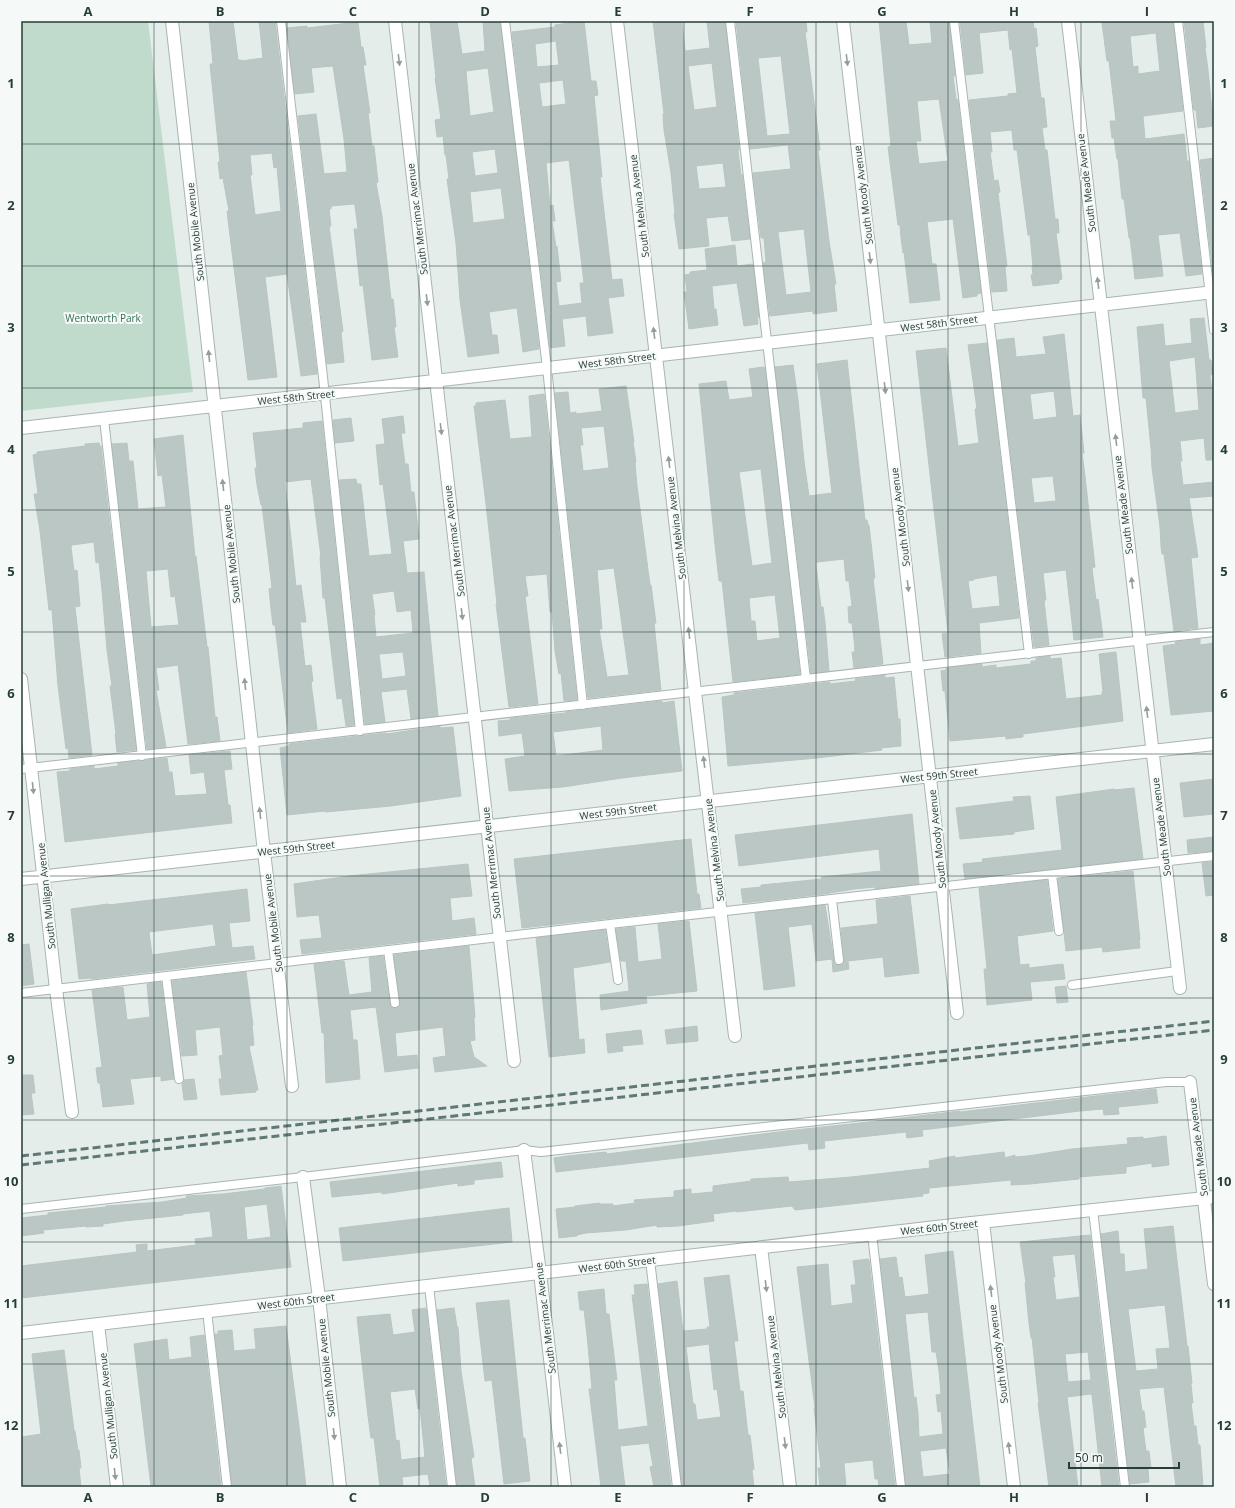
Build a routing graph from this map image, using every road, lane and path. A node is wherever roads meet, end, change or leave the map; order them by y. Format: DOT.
graph roads {
  1 [pos="172,21"];
  2 [pos="281,21"];
  3 [pos="395,21"];
  4 [pos="505,21"];
  5 [pos="618,21"];
  6 [pos="730,21"];
  7 [pos="843,21"];
  8 [pos="954,21"];
  9 [pos="1068,21"];
  10 [pos="1178,21"];
  11 [pos="1212,292"];
  12 [pos="1100,305"];
  13 [pos="988,318"];
  14 [pos="879,330"];
  15 [pos="1214,330"];
  16 [pos="767,343"];
  17 [pos="656,356"];
  18 [pos="546,368"];
  19 [pos="436,381"];
  20 [pos="325,394"];
  21 [pos="215,406"];
  22 [pos="104,419"];
  23 [pos="21,428"];
  24 [pos="1214,632"];
  25 [pos="1139,641"];
  26 [pos="1029,654"];
  27 [pos="918,666"];
  28 [pos="21,679"];
  29 [pos="806,680"];
  30 [pos="695,692"];
  31 [pos="584,705"];
  32 [pos="474,718"];
  33 [pos="360,731"];
  34 [pos="252,743"];
  35 [pos="1214,744"];
  36 [pos="1152,751"];
  37 [pos="142,756"];
  38 [pos="26,768"];
  39 [pos="930,776"];
  40 [pos="708,801"];
  41 [pos="487,826"];
  42 [pos="264,852"];
  43 [pos="1214,856"];
  44 [pos="1165,862"];
  45 [pos="1052,875"];
  46 [pos="44,877"];
  47 [pos="21,879"];
  48 [pos="943,887"];
  49 [pos="832,900"];
  50 [pos="721,912"];
  51 [pos="610,924"];
  52 [pos="1059,931"];
  53 [pos="499,937"];
  54 [pos="388,950"];
  55 [pos="839,960"];
  56 [pos="278,963"];
  57 [pos="1177,971"];
  58 [pos="166,976"];
  59 [pos="618,980"];
  60 [pos="1072,985"];
  61 [pos="1180,988"];
  62 [pos="56,989"];
  63 [pos="21,993"];
  64 [pos="395,1003"];
  65 [pos="957,1013"];
  66 [pos="735,1036"];
  67 [pos="514,1060"];
  68 [pos="179,1079"];
  69 [pos="1190,1082"];
  70 [pos="292,1086"];
  71 [pos="72,1112"];
  72 [pos="524,1150"];
  73 [pos="303,1177"];
  74 [pos="1209,1198"];
  75 [pos="21,1209"];
  76 [pos="1093,1210"];
  77 [pos="983,1222"];
  78 [pos="872,1234"];
  79 [pos="761,1247"];
  80 [pos="650,1260"];
  81 [pos="540,1274"];
  82 [pos="1214,1284"];
  83 [pos="429,1286"];
  84 [pos="319,1298"];
  85 [pos="207,1311"];
  86 [pos="98,1324"];
  87 [pos="21,1333"];
  88 [pos="117,1487"];
  89 [pos="227,1487"];
  90 [pos="340,1487"];
  91 [pos="452,1487"];
  92 [pos="565,1487"];
  93 [pos="677,1487"];
  94 [pos="790,1487"];
  95 [pos="900,1487"];
  96 [pos="1014,1487"];
  97 [pos="1126,1487"];
  21 -- 1 [label="street, South Mobile Avenue, one-way"];
  2 -- 20 [label="lane"];
  3 -- 19 [label="street, South Merrimac Avenue, one-way"];
  4 -- 18 [label="lane"];
  17 -- 5 [label="street, South Melvina Avenue, one-way"];
  6 -- 16 [label="lane"];
  7 -- 14 [label="street, South Moody Avenue, one-way"];
  8 -- 13 [label="lane"];
  12 -- 9 [label="street, South Meade Avenue, one-way"];
  10 -- 11 [label="lane"];
  11 -- 12 [label="street, West 58th Street"];
  11 -- 15 [label="lane"];
  12 -- 13 [label="street, West 58th Street"];
  25 -- 12 [label="street, South Meade Avenue, one-way"];
  13 -- 14 [label="street, West 58th Street"];
  13 -- 26 [label="lane"];
  14 -- 16 [label="street, West 58th Street"];
  14 -- 27 [label="street, South Moody Avenue, one-way"];
  16 -- 17 [label="street, West 58th Street"];
  16 -- 29 [label="lane"];
  17 -- 18 [label="street, West 58th Street"];
  30 -- 17 [label="street, South Melvina Avenue, one-way"];
  18 -- 19 [label="street, West 58th Street"];
  18 -- 31 [label="lane"];
  19 -- 20 [label="street, West 58th Street"];
  19 -- 32 [label="street, South Merrimac Avenue, one-way"];
  20 -- 21 [label="street, West 58th Street"];
  20 -- 33 [label="lane"];
  21 -- 22 [label="street, West 58th Street"];
  34 -- 21 [label="street, South Mobile Avenue, one-way"];
  22 -- 23 [label="street, West 58th Street"];
  22 -- 37 [label="lane"];
  24 -- 25 [label="lane"];
  25 -- 26 [label="lane"];
  36 -- 25 [label="street, South Meade Avenue, one-way"];
  26 -- 27 [label="lane"];
  27 -- 29 [label="lane"];
  27 -- 39 [label="street, South Moody Avenue"];
  28 -- 38 [label="street, South Mulligan Avenue"];
  29 -- 30 [label="lane"];
  30 -- 31 [label="lane"];
  40 -- 30 [label="street, South Melvina Avenue, one-way"];
  31 -- 32 [label="lane"];
  32 -- 33 [label="lane"];
  32 -- 41 [label="street, South Merrimac Avenue"];
  33 -- 34 [label="lane"];
  34 -- 37 [label="lane"];
  42 -- 34 [label="street, South Mobile Avenue, one-way"];
  35 -- 36 [label="street, West 59th Street"];
  36 -- 39 [label="street, West 59th Street"];
  36 -- 44 [label="street, South Meade Avenue"];
  37 -- 38 [label="lane"];
  38 -- 46 [label="street, South Mulligan Avenue, one-way"];
  39 -- 40 [label="street, West 59th Street"];
  39 -- 48 [label="street, South Moody Avenue"];
  40 -- 41 [label="street, West 59th Street"];
  40 -- 50 [label="street, South Melvina Avenue"];
  41 -- 42 [label="street, West 59th Street"];
  41 -- 53 [label="street, South Merrimac Avenue"];
  42 -- 46 [label="street, West 59th Street"];
  42 -- 56 [label="street, South Mobile Avenue"];
  43 -- 44 [label="lane"];
  44 -- 45 [label="lane"];
  44 -- 57 [label="street, South Meade Avenue"];
  45 -- 48 [label="lane"];
  45 -- 52 [label="lane"];
  46 -- 47 [label="street, West 59th Street"];
  46 -- 62 [label="street, South Mulligan Avenue"];
  48 -- 49 [label="lane"];
  48 -- 65 [label="street, South Moody Avenue"];
  49 -- 50 [label="lane"];
  49 -- 55 [label="lane"];
  50 -- 51 [label="lane"];
  50 -- 66 [label="street, South Melvina Avenue"];
  51 -- 53 [label="lane"];
  51 -- 59 [label="lane"];
  53 -- 54 [label="lane"];
  53 -- 67 [label="street, South Merrimac Avenue"];
  54 -- 56 [label="lane"];
  54 -- 64 [label="lane"];
  56 -- 58 [label="lane"];
  56 -- 70 [label="street, South Mobile Avenue"];
  57 -- 60 [label="lane"];
  57 -- 61 [label="street, South Meade Avenue"];
  58 -- 62 [label="lane"];
  58 -- 68 [label="lane"];
  62 -- 63 [label="lane"];
  62 -- 71 [label="street, South Mulligan Avenue"];
  69 -- 72 [label="lane"];
  69 -- 74 [label="street, South Meade Avenue"];
  72 -- 73 [label="lane"];
  72 -- 81 [label="street, South Merrimac Avenue"];
  73 -- 75 [label="lane"];
  73 -- 84 [label="street, South Mobile Avenue"];
  74 -- 76 [label="street, West 60th Street"];
  74 -- 82 [label="street, South Meade Avenue"];
  76 -- 77 [label="street, West 60th Street"];
  76 -- 97 [label="lane"];
  77 -- 78 [label="street, West 60th Street"];
  96 -- 77 [label="street, South Moody Avenue, one-way"];
  78 -- 79 [label="street, West 60th Street"];
  78 -- 95 [label="lane"];
  79 -- 80 [label="street, West 60th Street"];
  79 -- 94 [label="street, South Melvina Avenue, one-way"];
  80 -- 81 [label="street, West 60th Street"];
  80 -- 93 [label="lane"];
  81 -- 83 [label="street, West 60th Street"];
  92 -- 81 [label="street, South Merrimac Avenue, one-way"];
  83 -- 84 [label="street, West 60th Street"];
  83 -- 91 [label="lane"];
  84 -- 85 [label="street, West 60th Street"];
  84 -- 90 [label="street, South Mobile Avenue, one-way"];
  85 -- 86 [label="street, West 60th Street"];
  85 -- 89 [label="lane"];
  86 -- 87 [label="street, West 60th Street"];
  86 -- 88 [label="street, South Mulligan Avenue, one-way"];
}
